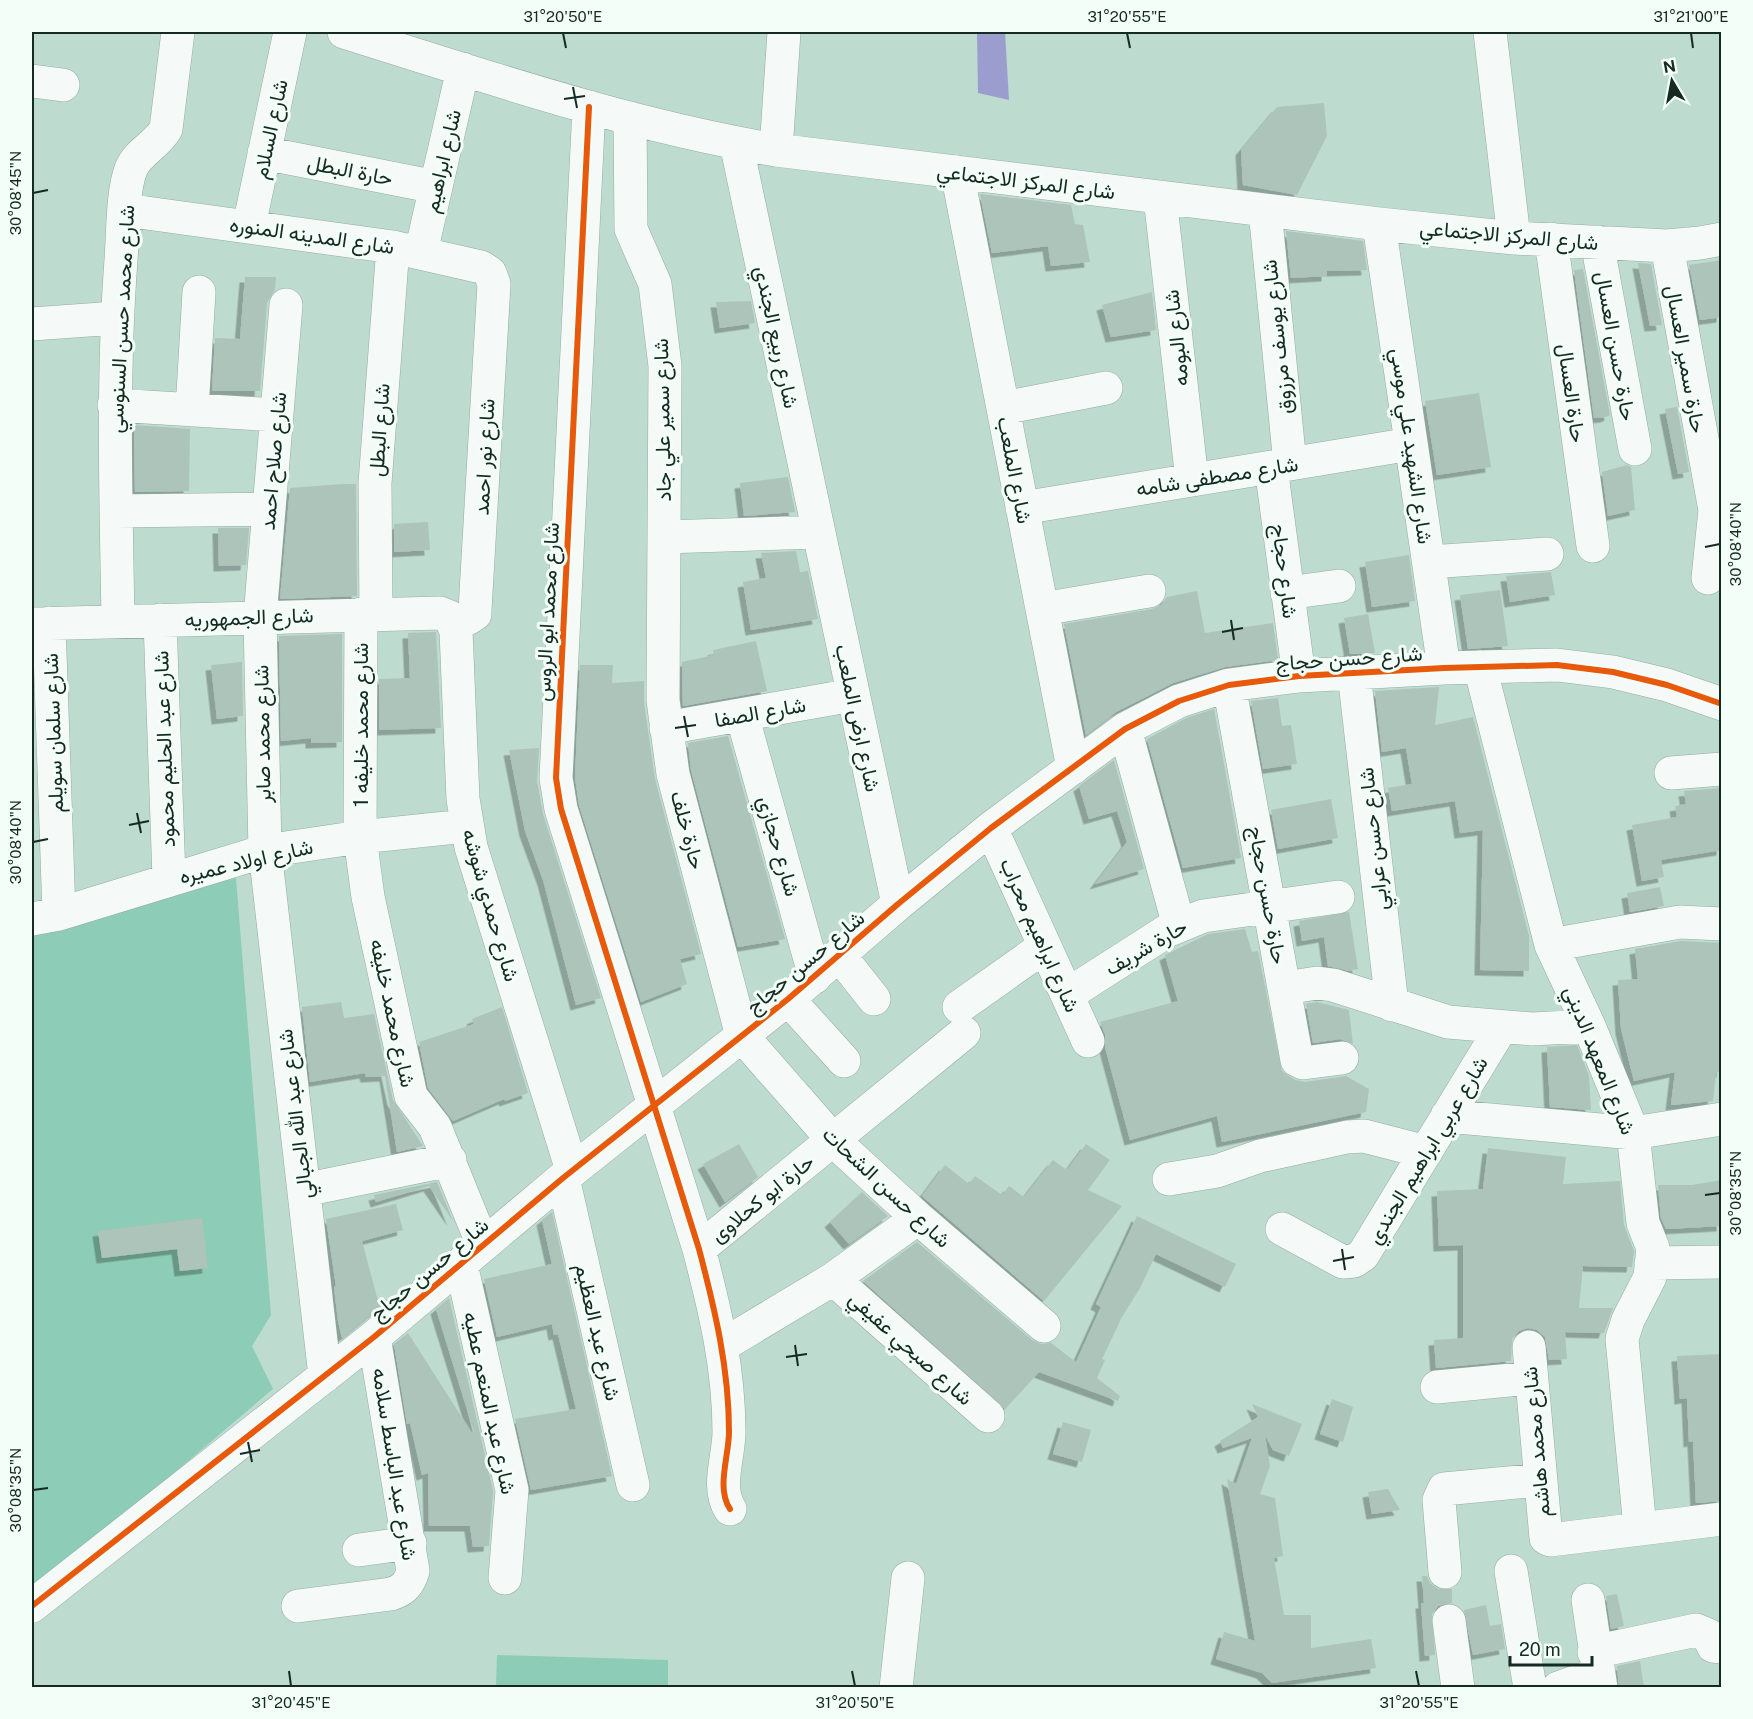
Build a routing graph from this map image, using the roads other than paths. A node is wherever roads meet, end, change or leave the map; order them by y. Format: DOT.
graph roads {
  1 [pos="178,32"];
  2 [pos="290,32"];
  3 [pos="344,32"];
  4 [pos="784,32"];
  5 [pos="1490,32"];
  6 [pos="463,69"];
  7 [pos="589,107"];
  8 [pos="630,118"];
  9 [pos="736,143"];
  10 [pos="776,150"];
  11 [pos="264,153"];
  12 [pos="957,172"];
  13 [pos="436,187"];
  14 [pos="1161,197"];
  15 [pos="125,210"];
  16 [pos="1265,210"];
  17 [pos="1379,224"];
  18 [pos="249,226"];
  19 [pos="1514,238"];
  20 [pos="1551,239"];
  21 [pos="1722,239"];
  22 [pos="1598,242"];
  23 [pos="1667,246"];
  24 [pos="407,250"];
  25 [pos="493,277"];
  26 [pos="199,292"];
  27 [pos="286,305"];
  28 [pos="116,318"];
  29 [pos="32,324"];
  30 [pos="1106,388"];
  31 [pos="114,405"];
  32 [pos="1003,408"];
  33 [pos="192,410"];
  34 [pos="276,415"];
  35 [pos="1411,444"];
  36 [pos="1635,449"];
  37 [pos="1280,465"];
  38 [pos="1192,480"];
  39 [pos="1022,508"];
  40 [pos="269,509"];
  41 [pos="116,511"];
  42 [pos="818,531"];
  43 [pos="664,537"];
  44 [pos="1593,546"];
  45 [pos="1547,554"];
  46 [pos="1429,562"];
  47 [pos="1708,578"];
  48 [pos="1339,586"];
  49 [pos="1149,591"];
  50 [pos="1287,593"];
  51 [pos="1042,609"];
  52 [pos="369,613"];
  53 [pos="260,616"];
  54 [pos="663,619"];
  55 [pos="160,620"];
  56 [pos="118,621"];
  57 [pos="40,623"];
  58 [pos="455,626"];
  59 [pos="1480,667"];
  60 [pos="1444,668"];
  61 [pos="1354,673"];
  62 [pos="1299,676"];
  63 [pos="1229,685"];
  64 [pos="853,695"];
  65 [pos="1722,704"];
  66 [pos="742,714"];
  67 [pos="666,728"];
  68 [pos="1125,729"];
  69 [pos="1675,767"];
  70 [pos="1073,768"];
  71 [pos="1722,769"];
  72 [pos="466,826"];
  73 [pos="991,828"];
  74 [pos="360,837"];
  75 [pos="265,851"];
  76 [pos="169,879"];
  77 [pos="1338,897"];
  78 [pos="898,904"];
  79 [pos="1270,904"];
  80 [pos="45,917"];
  81 [pos="1722,924"];
  82 [pos="1179,926"];
  83 [pos="1551,945"];
  84 [pos="1045,946"];
  85 [pos="840,956"];
  86 [pos="815,977"];
  87 [pos="1285,988"];
  88 [pos="1067,995"];
  89 [pos="788,999"];
  90 [pos="874,999"];
  91 [pos="1392,1005"];
  92 [pos="1589,1026"];
  93 [pos="1500,1028"];
  94 [pos="742,1036"];
  95 [pos="1088,1041"];
  96 [pos="1342,1058"];
  97 [pos="844,1061"];
  98 [pos="653,1104"];
  99 [pos="1447,1116"];
  100 [pos="1722,1119"];
  101 [pos="1633,1133"];
  102 [pos="834,1141"];
  103 [pos="1426,1152"];
  104 [pos="450,1160"];
  105 [pos="568,1174"];
  106 [pos="1169,1179"];
  107 [pos="303,1190"];
  108 [pos="918,1218"];
  109 [pos="1282,1229"];
  110 [pos="699,1249"];
  111 [pos="472,1254"];
  112 [pos="1722,1262"];
  113 [pos="1651,1263"];
  114 [pos="833,1279"];
  115 [pos="1044,1326"];
  116 [pos="374,1337"];
  117 [pos="723,1345"];
  118 [pos="325,1376"];
  119 [pos="1437,1387"];
  120 [pos="988,1416"];
  121 [pos="1539,1480"];
  122 [pos="633,1485"];
  123 [pos="730,1509"];
  124 [pos="1722,1519"];
  125 [pos="1640,1528"];
  126 [pos="410,1543"];
  127 [pos="359,1550"];
  128 [pos="1511,1571"];
  129 [pos="1445,1572"];
  130 [pos="506,1578"];
  131 [pos="908,1578"];
  132 [pos="1588,1600"];
  133 [pos="32,1606"];
  134 [pos="298,1606"];
  135 [pos="1449,1621"];
  136 [pos="1722,1647"];
  137 [pos="1598,1671"];
  138 [pos="896,1688"];
  139 [pos="1458,1688"];
  140 [pos="1530,1688"];
  141 [pos="1558,1688"];
  1 -- 15 [label="street, شارع محمد حسن السنوسي"];
  2 -- 11 [label="street, شارع السلام"];
  3 -- 6 [label="street, شارع المركز الاجتماعي"];
  4 -- 10 [label="street"];
  5 -- 19 [label="street"];
  6 -- 7 [label="street, شارع المركز الاجتماعي"];
  6 -- 13 [label="street, شارع ابراهيم"];
  7 -- 8 [label="street, شارع المركز الاجتماعي"];
  7 -- 98 [label="street, شارع محمد ابو الروس"];
  8 -- 9 [label="street, شارع المركز الاجتماعي"];
  8 -- 43 [label="street, شارع سمير علي جاد"];
  9 -- 10 [label="street, شارع المركز الاجتماعي"];
  9 -- 42 [label="street, شارع ربيع الجندي"];
  10 -- 12 [label="street, شارع المركز الاجتماعي"];
  11 -- 13 [label="street, حارة البطل"];
  11 -- 18 [label="street, شارع السلام"];
  12 -- 14 [label="street, شارع المركز الاجتماعي"];
  12 -- 32 [label="street, شارع الملعب"];
  13 -- 24 [label="street, شارع ابراهيم"];
  14 -- 16 [label="street, شارع المركز الاجتماعي"];
  14 -- 38 [label="street, شارع البومه"];
  15 -- 18 [label="street, شارع المدينه المنوره"];
  15 -- 28 [label="street, شارع محمد حسن السنوسي"];
  16 -- 17 [label="street, شارع المركز الاجتماعي"];
  16 -- 37 [label="street, شارع يوسف مرزوق"];
  17 -- 19 [label="street, شارع المركز الاجتماعي"];
  17 -- 35 [label="street, شارع الشهيد علي موسي"];
  18 -- 24 [label="street, شارع المدينه المنوره"];
  19 -- 20 [label="street, شارع المركز الاجتماعي"];
  20 -- 22 [label="street, شارع المركز الاجتماعي"];
  20 -- 44 [label="street, حارة العسال"];
  21 -- 23 [label="street, شارع المركز الاجتماعي"];
  22 -- 23 [label="street, شارع المركز الاجتماعي"];
  22 -- 36 [label="street, حارة حسن العسال"];
  23 -- 47 [label="street, حارة سمير العسال"];
  24 -- 25 [label="street, شارع المدينه المنوره"];
  24 -- 52 [label="street, شارع البطل"];
  25 -- 58 [label="street, شارع نور احمد"];
  26 -- 33 [label="street"];
  27 -- 34 [label="street, شارع صلاح احمد"];
  28 -- 29 [label="street"];
  28 -- 31 [label="street, شارع محمد حسن السنوسي"];
  30 -- 32 [label="street"];
  31 -- 33 [label="street"];
  31 -- 41 [label="street, شارع محمد حسن السنوسي"];
  32 -- 39 [label="street, شارع الملعب"];
  33 -- 34 [label="street"];
  34 -- 40 [label="street, شارع صلاح احمد"];
  35 -- 37 [label="street, شارع مصطفى شامه"];
  35 -- 46 [label="street, شارع الشهيد علي موسي"];
  37 -- 38 [label="street, شارع مصطفى شامه"];
  37 -- 50 [label="street, شارع حجاج"];
  38 -- 39 [label="street, شارع مصطفى شامه"];
  39 -- 51 [label="street, شارع الملعب"];
  40 -- 41 [label="street"];
  40 -- 53 [label="street, شارع صلاح احمد"];
  41 -- 56 [label="street, شارع محمد حسن السنوسي"];
  42 -- 43 [label="street"];
  42 -- 64 [label="street, شارع ارض الملعب"];
  43 -- 54 [label="street, شارع سمير علي جاد"];
  45 -- 46 [label="street"];
  46 -- 60 [label="street, شارع الشهيد علي موسي"];
  48 -- 50 [label="street"];
  49 -- 51 [label="street"];
  50 -- 62 [label="street, شارع حجاج"];
  51 -- 70 [label="street, شارع الملعب"];
  52 -- 53 [label="street, شارع الجمهوريه"];
  52 -- 58 [label="street, شارع الجمهوريه"];
  52 -- 74 [label="street, شارع محمد خليفه 1"];
  53 -- 55 [label="street, شارع الجمهوريه"];
  53 -- 75 [label="street, شارع محمد صابر"];
  54 -- 67 [label="street, حارة خلف"];
  55 -- 56 [label="street, شارع الجمهوريه"];
  55 -- 76 [label="street, شارع عبد الحليم محمود"];
  56 -- 57 [label="street, شارع الجمهوريه"];
  57 -- 80 [label="street, شارع سلمان سويلم"];
  58 -- 72 [label="street, شارع حمدي شوشه"];
  59 -- 60 [label="street, شارع حسن حجاج"];
  59 -- 65 [label="street, شارع حسن حجاج"];
  59 -- 83 [label="street, شارع المعهد الديني"];
  60 -- 61 [label="street, شارع حسن حجاج"];
  61 -- 62 [label="street, شارع حسن حجاج"];
  61 -- 91 [label="street, شارع حسن عرابي"];
  62 -- 63 [label="street, شارع حسن حجاج"];
  63 -- 68 [label="street, شارع حسن حجاج"];
  63 -- 79 [label="street, حارة حسن حجاج"];
  64 -- 66 [label="street, شارع الصفا"];
  64 -- 78 [label="street, شارع ارض الملعب"];
  66 -- 67 [label="street, شارع الصفا"];
  66 -- 86 [label="street, شارع حجازي"];
  67 -- 94 [label="street, حارة خلف"];
  68 -- 70 [label="street, شارع حسن حجاج"];
  68 -- 82 [label="street"];
  69 -- 71 [label="street"];
  70 -- 73 [label="street, شارع حسن حجاج"];
  72 -- 74 [label="street, شارع اولاد عميره"];
  72 -- 105 [label="street, شارع حمدي شوشه"];
  73 -- 78 [label="street, شارع حسن حجاج"];
  73 -- 84 [label="street, شارع ابراهيم محراب"];
  74 -- 75 [label="street, شارع اولاد عميره"];
  74 -- 104 [label="street, شارع محمد خليفه"];
  75 -- 76 [label="street, شارع اولاد عميره"];
  75 -- 107 [label="street, شارع عبد الله الجبالي"];
  76 -- 80 [label="street, شارع اولاد عميره"];
  77 -- 79 [label="street, حارة شريف"];
  78 -- 85 [label="street, شارع حسن حجاج"];
  79 -- 82 [label="street, حارة شريف"];
  79 -- 87 [label="street, حارة حسن حجاج"];
  81 -- 83 [label="street"];
  82 -- 88 [label="street, حارة شريف"];
  83 -- 92 [label="street, شارع المعهد الديني"];
  84 -- 88 [label="street, شارع ابراهيم محراب"];
  84 -- 102 [label="street, حارة ابو كحلاوى"];
  85 -- 86 [label="street, شارع حسن حجاج"];
  85 -- 90 [label="street"];
  86 -- 89 [label="street, شارع حسن حجاج"];
  87 -- 91 [label="street"];
  87 -- 96 [label="street, حارة حسن حجاج"];
  88 -- 95 [label="street, شارع ابراهيم محراب"];
  89 -- 94 [label="street, شارع حسن حجاج"];
  89 -- 97 [label="street"];
  91 -- 93 [label="street"];
  92 -- 93 [label="street"];
  92 -- 101 [label="street, شارع المعهد الديني"];
  93 -- 99 [label="street, شارع عربي ابراهيم الجندي"];
  94 -- 98 [label="street, شارع حسن حجاج"];
  94 -- 102 [label="street, شارع حسن الشحات"];
  98 -- 105 [label="street, شارع حسن حجاج"];
  98 -- 110 [label="street, شارع محمد ابو الروس"];
  99 -- 101 [label="street"];
  99 -- 103 [label="street, شارع عربي ابراهيم الجندي"];
  100 -- 101 [label="street"];
  101 -- 113 [label="street, شارع المعهد الديني"];
  102 -- 108 [label="street, شارع حسن الشحات"];
  102 -- 110 [label="street, حارة ابو كحلاوى"];
  103 -- 106 [label="street"];
  103 -- 109 [label="street, شارع عربي ابراهيم الجندي"];
  104 -- 107 [label="street"];
  104 -- 111 [label="street, شارع محمد خليفه"];
  105 -- 111 [label="street, شارع حسن حجاج"];
  105 -- 122 [label="street, شارع عبد العظيم"];
  107 -- 118 [label="street, شارع عبد الله الجبالي"];
  108 -- 114 [label="street"];
  108 -- 115 [label="street, شارع حسن الشحات"];
  110 -- 117 [label="street, شارع محمد ابو الروس"];
  111 -- 116 [label="street, شارع حسن حجاج"];
  111 -- 130 [label="street, شارع عبد المنعم عطيه"];
  112 -- 113 [label="street"];
  113 -- 125 [label="street, شارع المعهد الديني"];
  114 -- 117 [label="street"];
  114 -- 120 [label="street, شارع صبحي عفيفي"];
  116 -- 118 [label="street, شارع حسن حجاج"];
  116 -- 126 [label="street, شارع عبد الباسط سلامه"];
  117 -- 123 [label="street, شارع محمد ابو الروس"];
  118 -- 133 [label="street, شارع حسن حجاج"];
  119 -- 121 [label="street, شارع محمد هاشم"];
  121 -- 125 [label="street, شارع محمد هاشم"];
  121 -- 129 [label="street"];
  124 -- 125 [label="street, شارع محمد هاشم"];
  126 -- 127 [label="street"];
  126 -- 134 [label="street, شارع عبد الباسط سلامه"];
  128 -- 140 [label="street"];
  131 -- 138 [label="street"];
  132 -- 137 [label="street"];
  135 -- 139 [label="street"];
  136 -- 137 [label="street"];
  137 -- 141 [label="street"];
}
